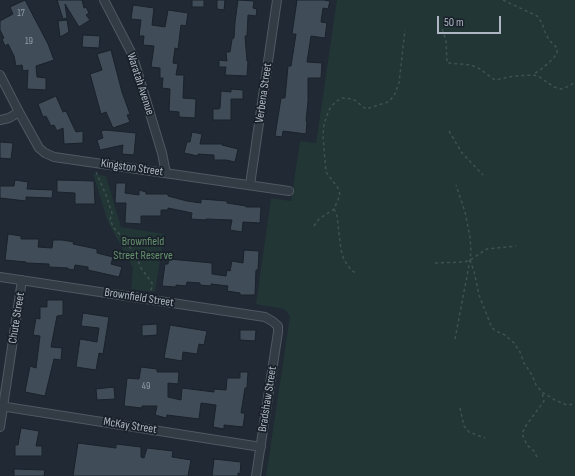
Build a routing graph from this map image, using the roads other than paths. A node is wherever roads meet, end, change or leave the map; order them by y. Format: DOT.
graph roads {
  1 [pos="104,0"];
  2 [pos="277,0"];
  3 [pos="0,75"];
  4 [pos="19,112"];
  5 [pos="0,120"];
  6 [pos="166,173"];
  7 [pos="250,185"];
  8 [pos="289,191"];
  9 [pos="0,276"];
  10 [pos="22,280"];
  11 [pos="276,324"];
  12 [pos="2,406"];
  13 [pos="0,428"];
  14 [pos="261,447"];
  15 [pos="256,476"];
  1 -- 6 [label="street, Waratah Avenue"];
  2 -- 7 [label="street, Verbena Street"];
  3 -- 4 [label="street, Kingston Street"];
  4 -- 5 [label="street"];
  4 -- 6 [label="street, Kingston Street"];
  6 -- 7 [label="street, Kingston Street"];
  7 -- 8 [label="street, Kingston Street"];
  9 -- 10 [label="street, Brownfield Street"];
  10 -- 11 [label="street, Brownfield Street"];
  10 -- 12 [label="street, Chute Street"];
  11 -- 14 [label="street, Bradshaw Street"];
  12 -- 13 [label="street, Chute Street"];
  12 -- 14 [label="street, McKay Street"];
  14 -- 15 [label="street, Bradshaw Street"];
}
